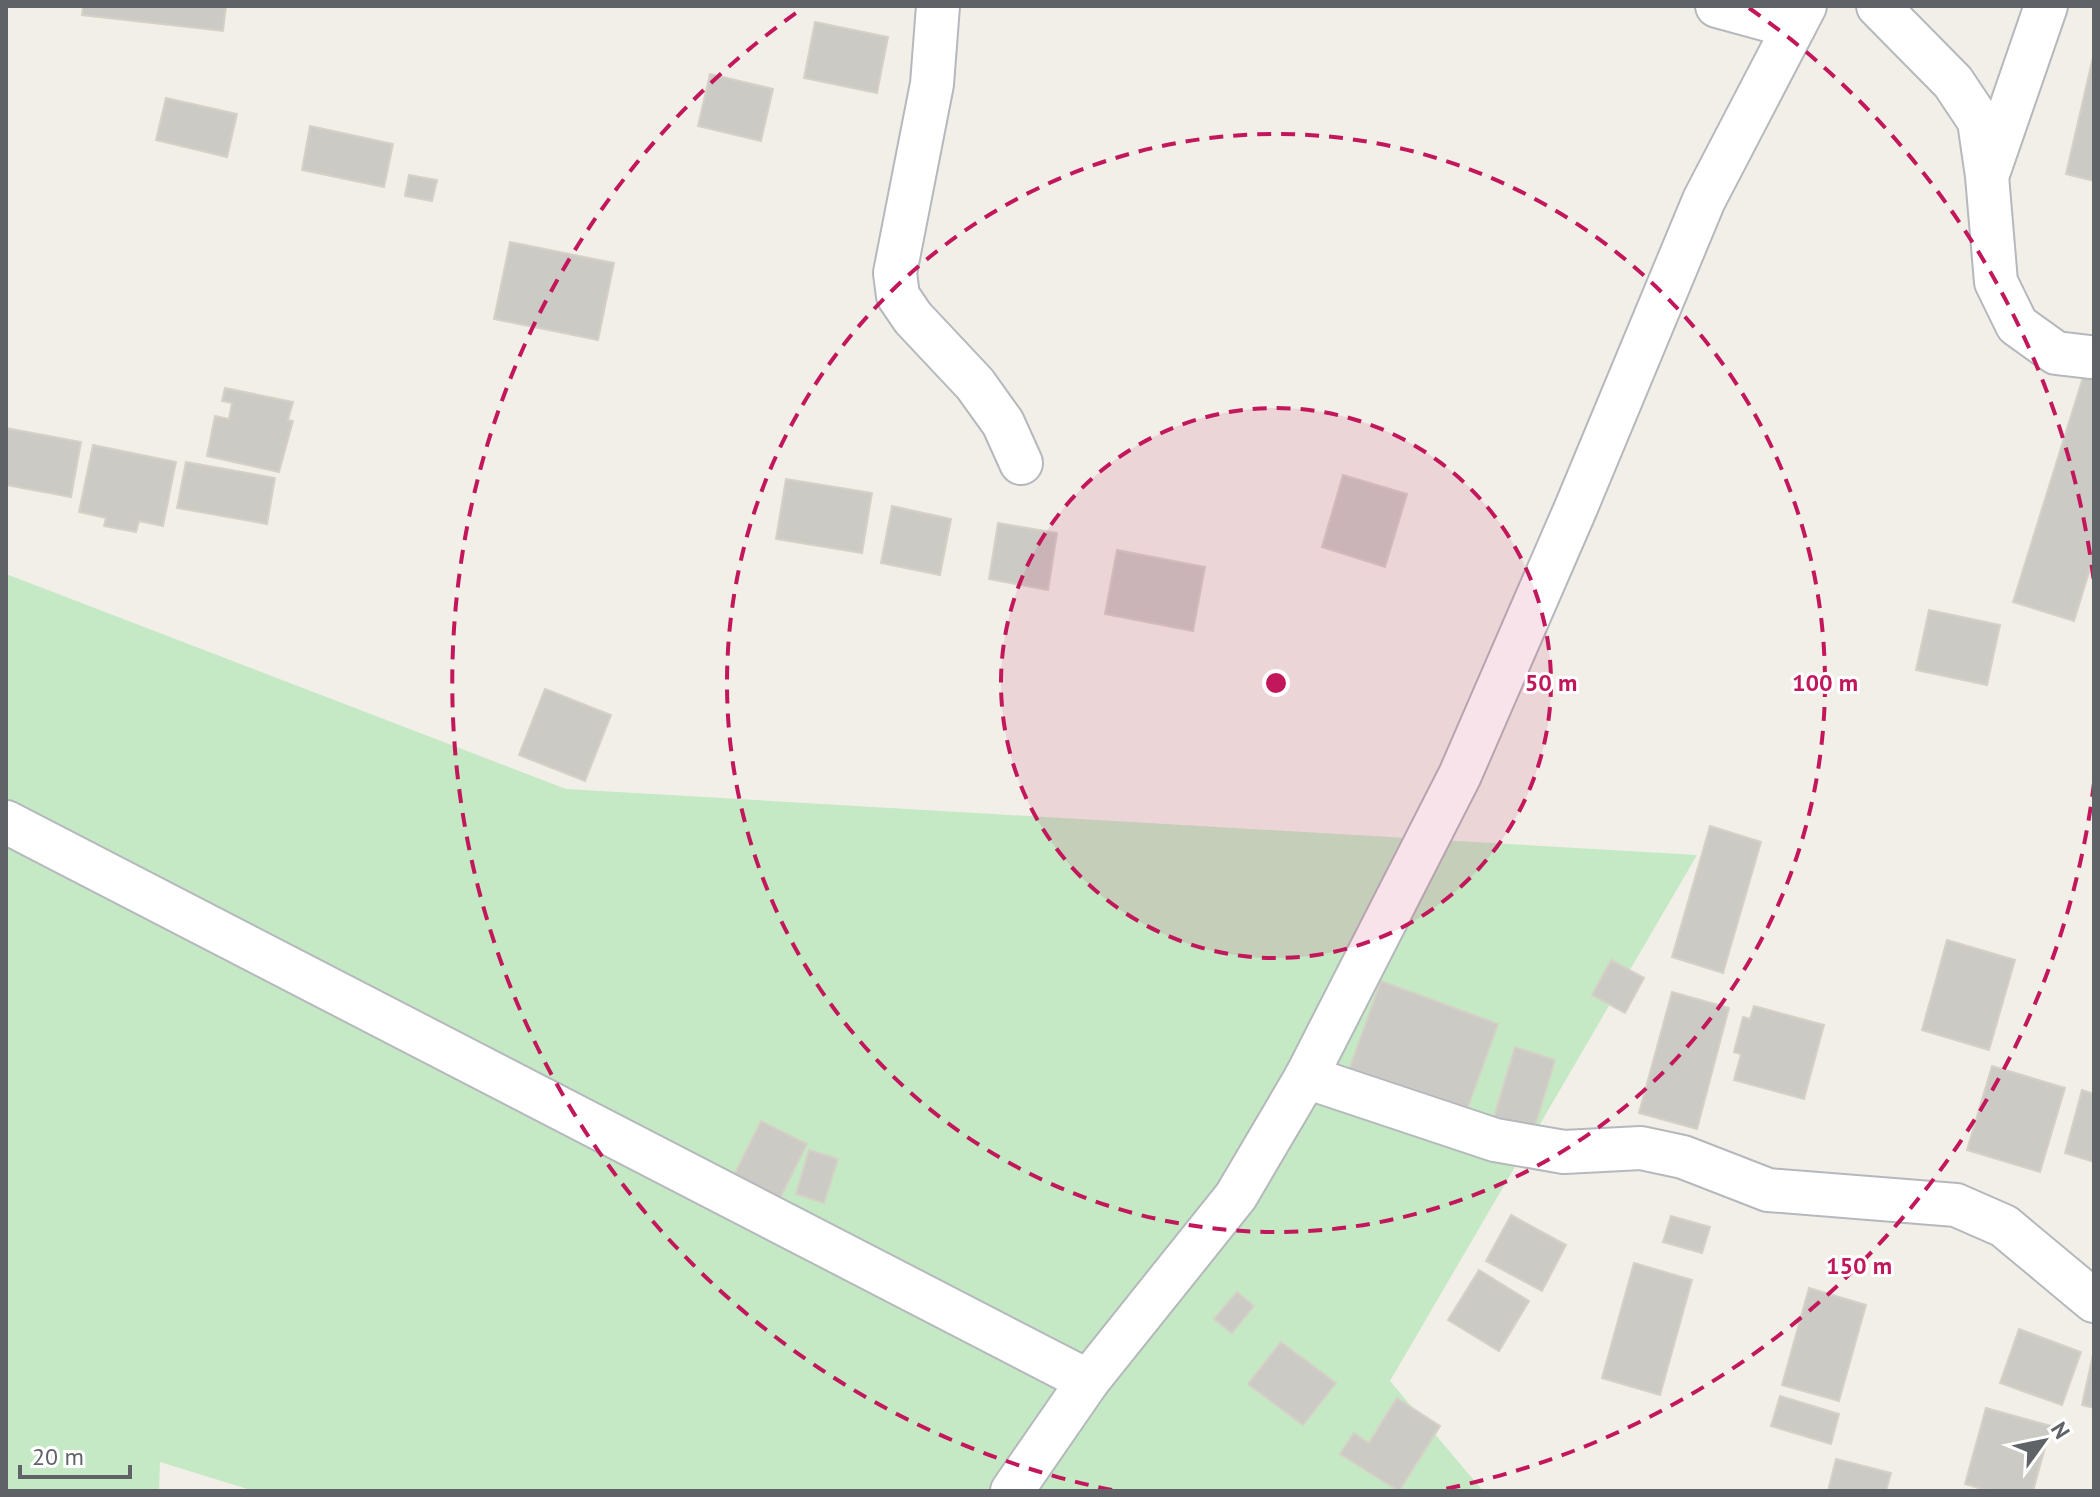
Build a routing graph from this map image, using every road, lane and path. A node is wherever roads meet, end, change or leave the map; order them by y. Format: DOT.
graph roads {
  1 [pos="938,6"];
  2 [pos="1717,6"];
  3 [pos="1878,6"];
  4 [pos="2046,6"];
  5 [pos="1799,16"];
  6 [pos="1987,176"];
  7 [pos="2090,357"];
  8 [pos="1021,463"];
  9 [pos="6,822"];
  10 [pos="1306,1077"];
  11 [pos="2094,1301"];
  12 [pos="1088,1381"];
  13 [pos="1012,1491"];
  1 -- 8 [label="street"];
  2 -- 5 [label="street"];
  3 -- 6 [label="street"];
  4 -- 6 [label="street"];
  5 -- 10 [label="street"];
  6 -- 7 [label="street"];
  9 -- 12 [label="street"];
  10 -- 11 [label="street"];
  10 -- 12 [label="street"];
  12 -- 13 [label="street"];
}
